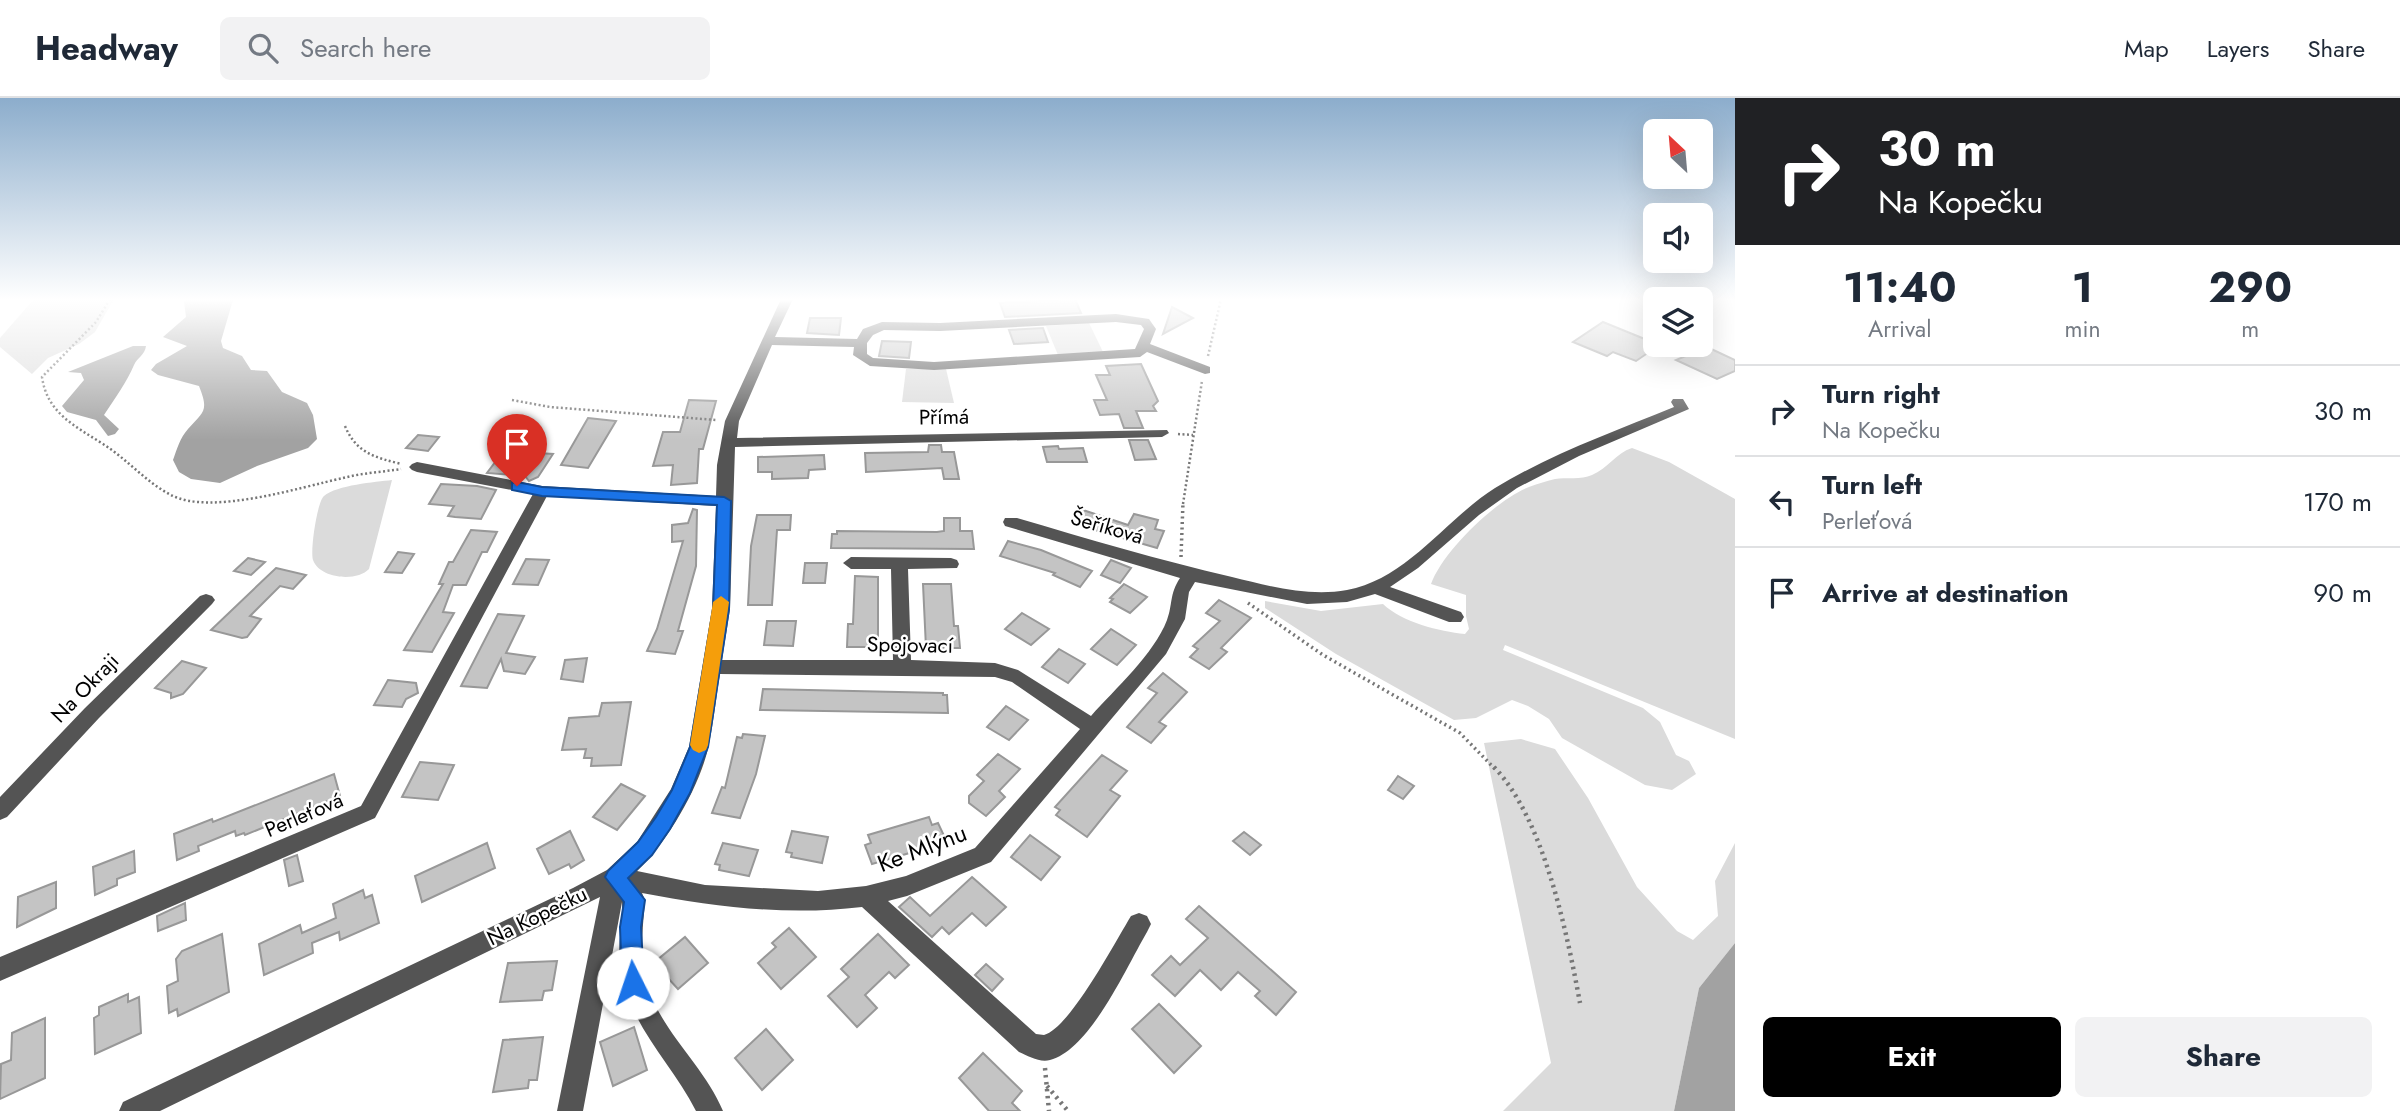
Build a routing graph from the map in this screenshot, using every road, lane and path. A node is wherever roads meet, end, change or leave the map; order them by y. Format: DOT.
graph roads {
  1 [pos="72,346"];
  2 [pos="766,346"];
  3 [pos="861,346"];
  4 [pos="1144,346"];
  5 [pos="1210,346"];
  6 [pos="1205,370"];
  7 [pos="512,400"];
  8 [pos="1678,402"];
  9 [pos="732,421"];
  10 [pos="345,426"];
  11 [pos="1162,433"];
  12 [pos="728,443"];
  13 [pos="417,467"];
  14 [pos="542,491"];
  15 [pos="724,501"];
  16 [pos="1010,522"];
  17 [pos="851,563"];
  18 [pos="899,564"];
  19 [pos="951,564"];
  20 [pos="1186,574"];
  21 [pos="1377,588"];
  22 [pos="206,600"];
  23 [pos="1246,601"];
  24 [pos="1455,617"];
  25 [pos="712,667"];
  26 [pos="902,667"];
  27 [pos="1091,727"];
  28 [pos="0,811"];
  29 [pos="615,877"];
  30 [pos="866,897"];
  31 [pos="1139,924"];
  32 [pos="0,970"];
  33 [pos="1580,1003"];
  34 [pos="132,1111"];
  35 [pos="570,1111"];
  36 [pos="710,1111"];
  37 [pos="1049,1111"];
  38 [pos="1068,1111"];
  1 -- 13 [label="path"];
  2 -- 9 [label="street, Na Kopečku"];
  3 -- 4 [label="street"];
  4 -- 6 [label="street"];
  5 -- 6 [label="path"];
  6 -- 20 [label="path"];
  7 -- 9 [label="path"];
  8 -- 21 [label="street"];
  9 -- 12 [label="street, Na Kopečku"];
  10 -- 13 [label="path"];
  11 -- 12 [label="street, Přímá"];
  12 -- 15 [label="street, Na Kopečku"];
  13 -- 14 [label="street"];
  14 -- 15 [label="street"];
  14 -- 32 [label="street, Perleťová"];
  15 -- 25 [label="street, Na Kopečku"];
  16 -- 20 [label="street, Šeříková"];
  17 -- 18 [label="street"];
  18 -- 19 [label="street"];
  18 -- 26 [label="street"];
  20 -- 21 [label="street, Šeříková"];
  20 -- 27 [label="street, Ke Mlýnu"];
  21 -- 24 [label="street"];
  22 -- 28 [label="street, Na Okraji"];
  23 -- 33 [label="path"];
  25 -- 26 [label="street, Spojovací"];
  25 -- 29 [label="street, Na Kopečku"];
  26 -- 27 [label="street, Spojovací"];
  27 -- 30 [label="street, Ke Mlýnu"];
  29 -- 30 [label="street, Ke Mlýnu"];
  29 -- 34 [label="street, Na Kopečku"];
  29 -- 35 [label="street"];
  29 -- 36 [label="street"];
  30 -- 31 [label="street"];
  37 -- 38 [label="path"];
}
